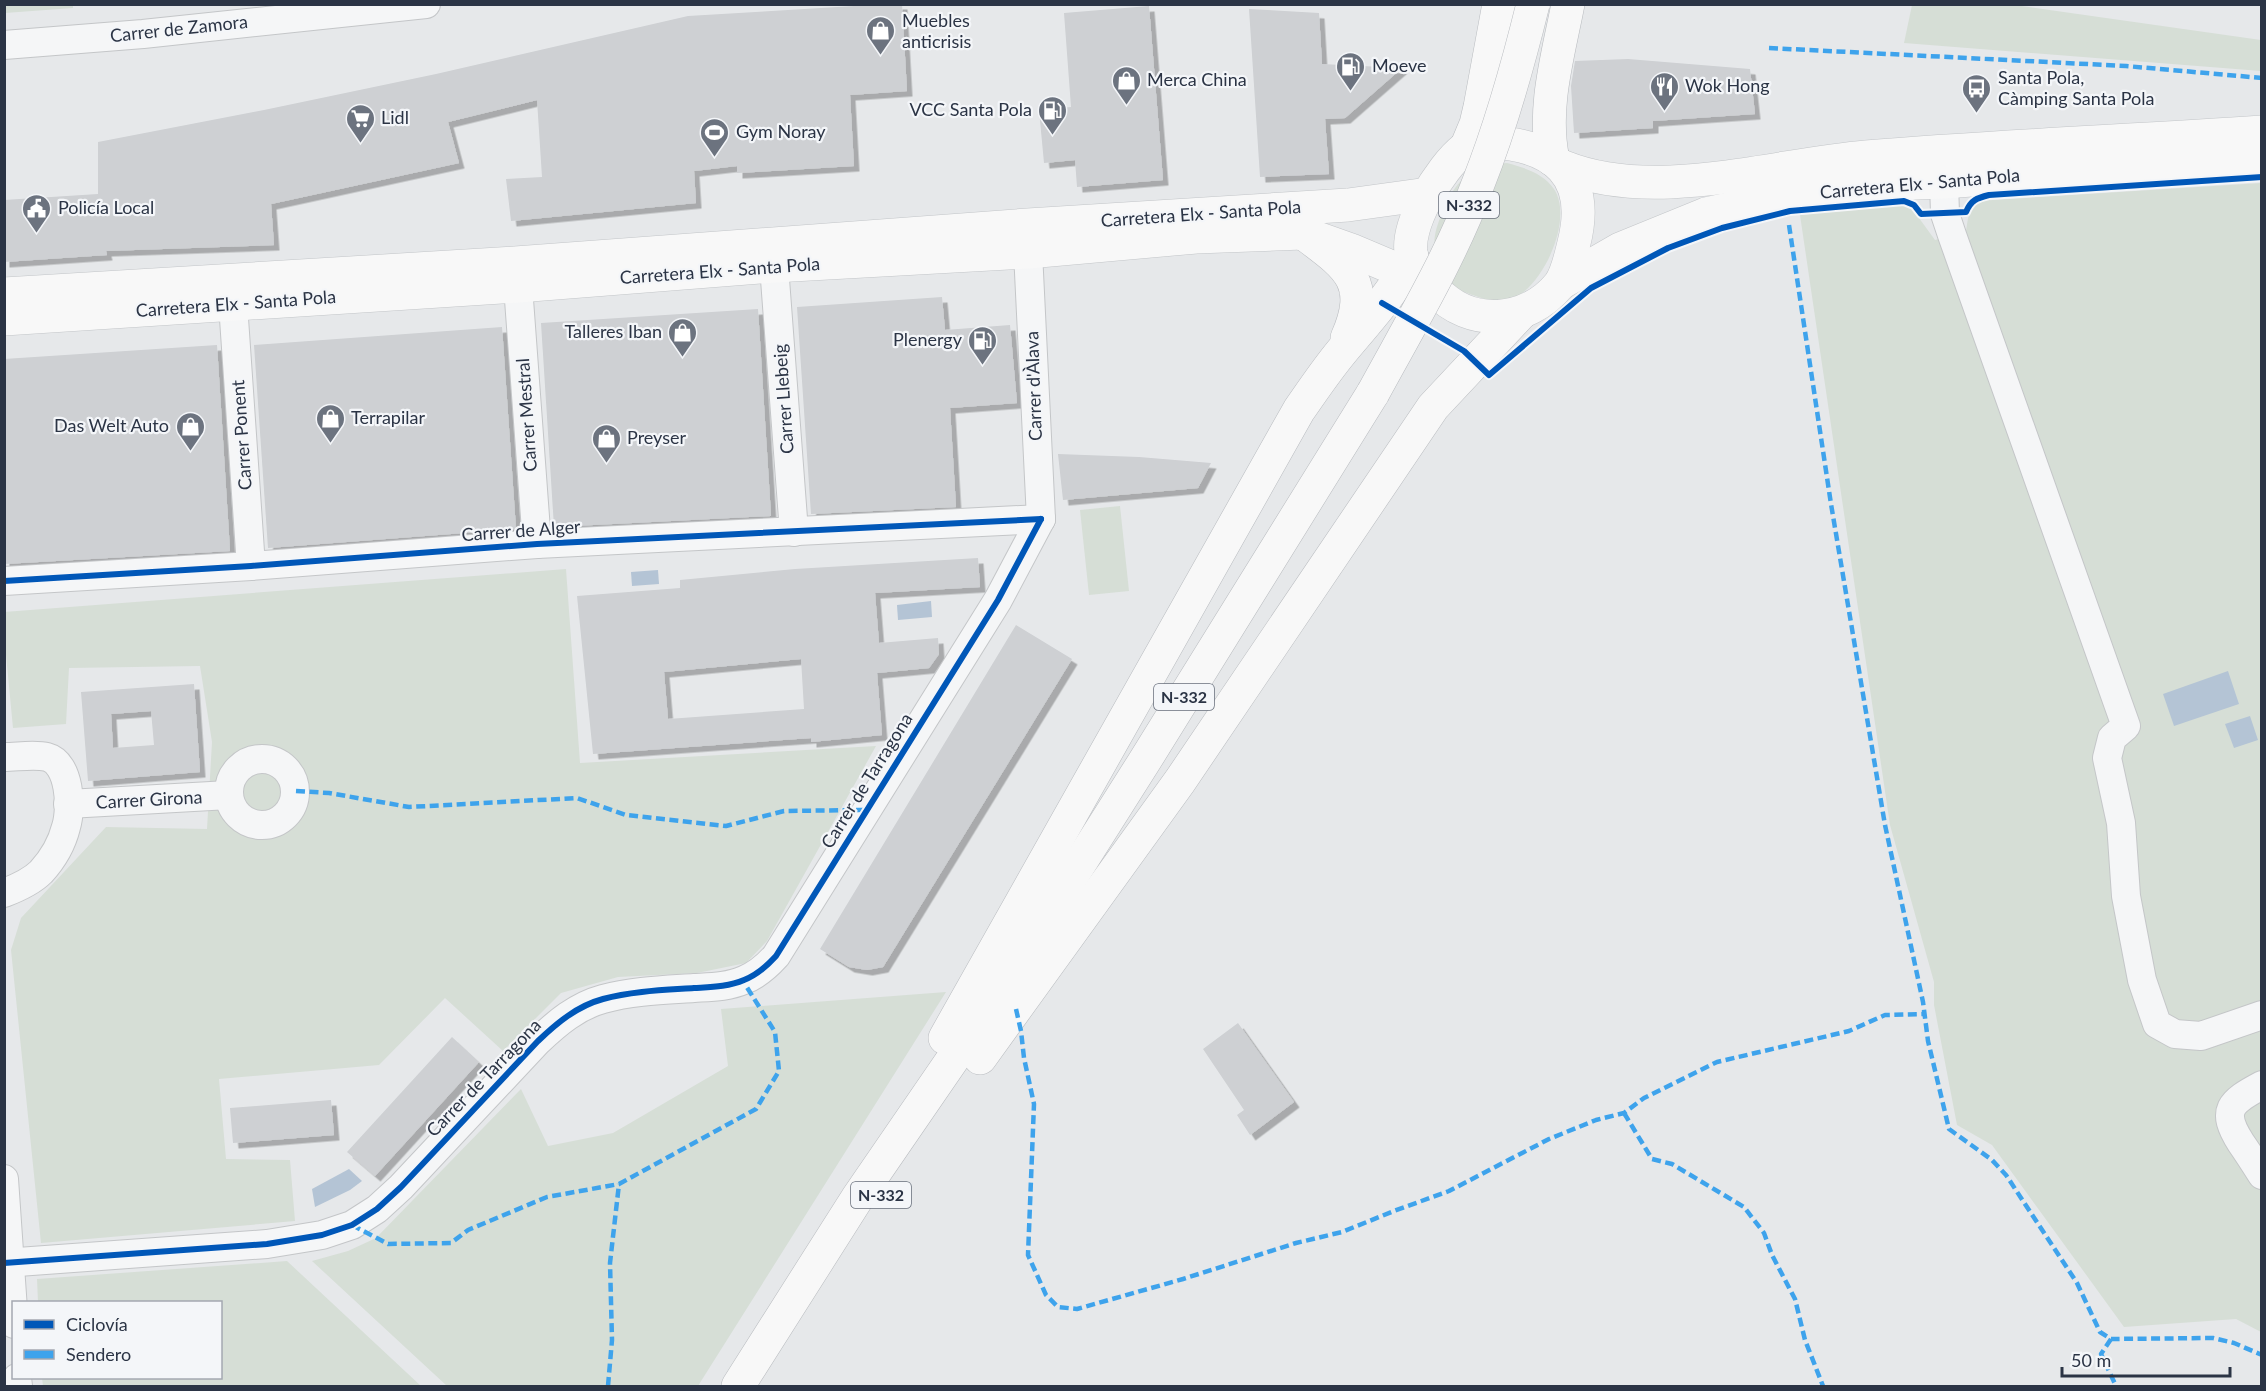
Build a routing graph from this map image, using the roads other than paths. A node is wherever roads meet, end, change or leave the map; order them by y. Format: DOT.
graph roads {
  1 [pos="426,4"];
  2 [pos="1499,4"];
  3 [pos="1533,4"];
  4 [pos="1568,4"];
  5 [pos="4,45"];
  6 [pos="1487,68"];
  7 [pos="1556,71"];
  8 [pos="2262,132"];
  9 [pos="1466,148"];
  10 [pos="2262,159"];
  11 [pos="1559,164"];
  12 [pos="1944,182"];
  13 [pos="1428,194"];
  14 [pos="1303,233"];
  15 [pos="1028,252"];
  16 [pos="774,266"];
  17 [pos="1414,270"];
  18 [pos="1561,283"];
  19 [pos="518,286"];
  20 [pos="4,294"];
  21 [pos="233,304"];
  22 [pos="1521,314"];
  23 [pos="4,319"];
  24 [pos="1341,352"];
  25 [pos="1041,519"];
  26 [pos="988,522"];
  27 [pos="794,532"];
  28 [pos="537,544"];
  29 [pos="251,566"];
  30 [pos="1011,575"];
  31 [pos="4,581"];
  32 [pos="4,757"];
  33 [pos="229,795"];
  34 [pos="68,804"];
  35 [pos="4,893"];
  36 [pos="994,999"];
  37 [pos="2262,1015"];
  38 [pos="2262,1085"];
  39 [pos="2262,1175"];
  40 [pos="892,1178"];
  41 [pos="4,1179"];
  42 [pos="858,1197"];
  43 [pos="7,1262"];
  44 [pos="12,1306"];
  45 [pos="738,1386"];
  46 [pos="760,1386"];
  1 -- 5 [label="street, Carrer de Zamora"];
  2 -- 6 [label="main road"];
  3 -- 36 [label="main road, N-332, bridge"];
  4 -- 7 [label="main road"];
  6 -- 7 [label="main road"];
  6 -- 9 [label="main road"];
  7 -- 11 [label="main road"];
  8 -- 11 [label="main road, Carretera Elx - Santa Pola"];
  9 -- 11 [label="main road"];
  9 -- 13 [label="main road"];
  10 -- 12 [label="main road, Carretera Elx - Santa Pola"];
  11 -- 18 [label="main road"];
  12 -- 18 [label="main road, Carretera Elx - Santa Pola"];
  12 -- 37 [label="street"];
  13 -- 17 [label="main road"];
  13 -- 20 [label="main road, Carretera Elx - Santa Pola"];
  14 -- 15 [label="main road, Carretera Elx - Santa Pola"];
  14 -- 17 [label="main road, Carretera Elx - Santa Pola"];
  14 -- 24 [label="main road"];
  15 -- 16 [label="main road, Carretera Elx - Santa Pola"];
  15 -- 25 [label="street, Carrer d'Àlava"];
  16 -- 19 [label="main road, Carretera Elx - Santa Pola"];
  16 -- 27 [label="street, Carrer Llebeig"];
  17 -- 22 [label="main road"];
  17 -- 24 [label="main road"];
  18 -- 22 [label="main road"];
  19 -- 21 [label="main road, Carretera Elx - Santa Pola"];
  19 -- 28 [label="street, Carrer Mestral"];
  21 -- 23 [label="main road, Carretera Elx - Santa Pola"];
  21 -- 29 [label="street, Carrer Ponent"];
  22 -- 40 [label="main road"];
  24 -- 42 [label="main road"];
  25 -- 26 [label="street, Carrer de Alger"];
  25 -- 30 [label="street, Carrer de Tarragona"];
  26 -- 27 [label="street, Carrer de Alger"];
  26 -- 30 [label="street"];
  27 -- 28 [label="street, Carrer de Alger"];
  28 -- 29 [label="street, Carrer de Alger"];
  29 -- 31 [label="street, Carrer de Alger"];
  30 -- 43 [label="street, Carrer de Tarragona"];
  32 -- 34 [label="street"];
  33 -- 34 [label="street, Carrer Girona"];
  34 -- 35 [label="street"];
  36 -- 40 [label="main road, N-332"];
  36 -- 42 [label="main road, N-332"];
  38 -- 39 [label="street"];
  40 -- 46 [label="main road, N-332"];
  41 -- 43 [label="street"];
  42 -- 45 [label="main road, N-332"];
  43 -- 44 [label="street"];
}
